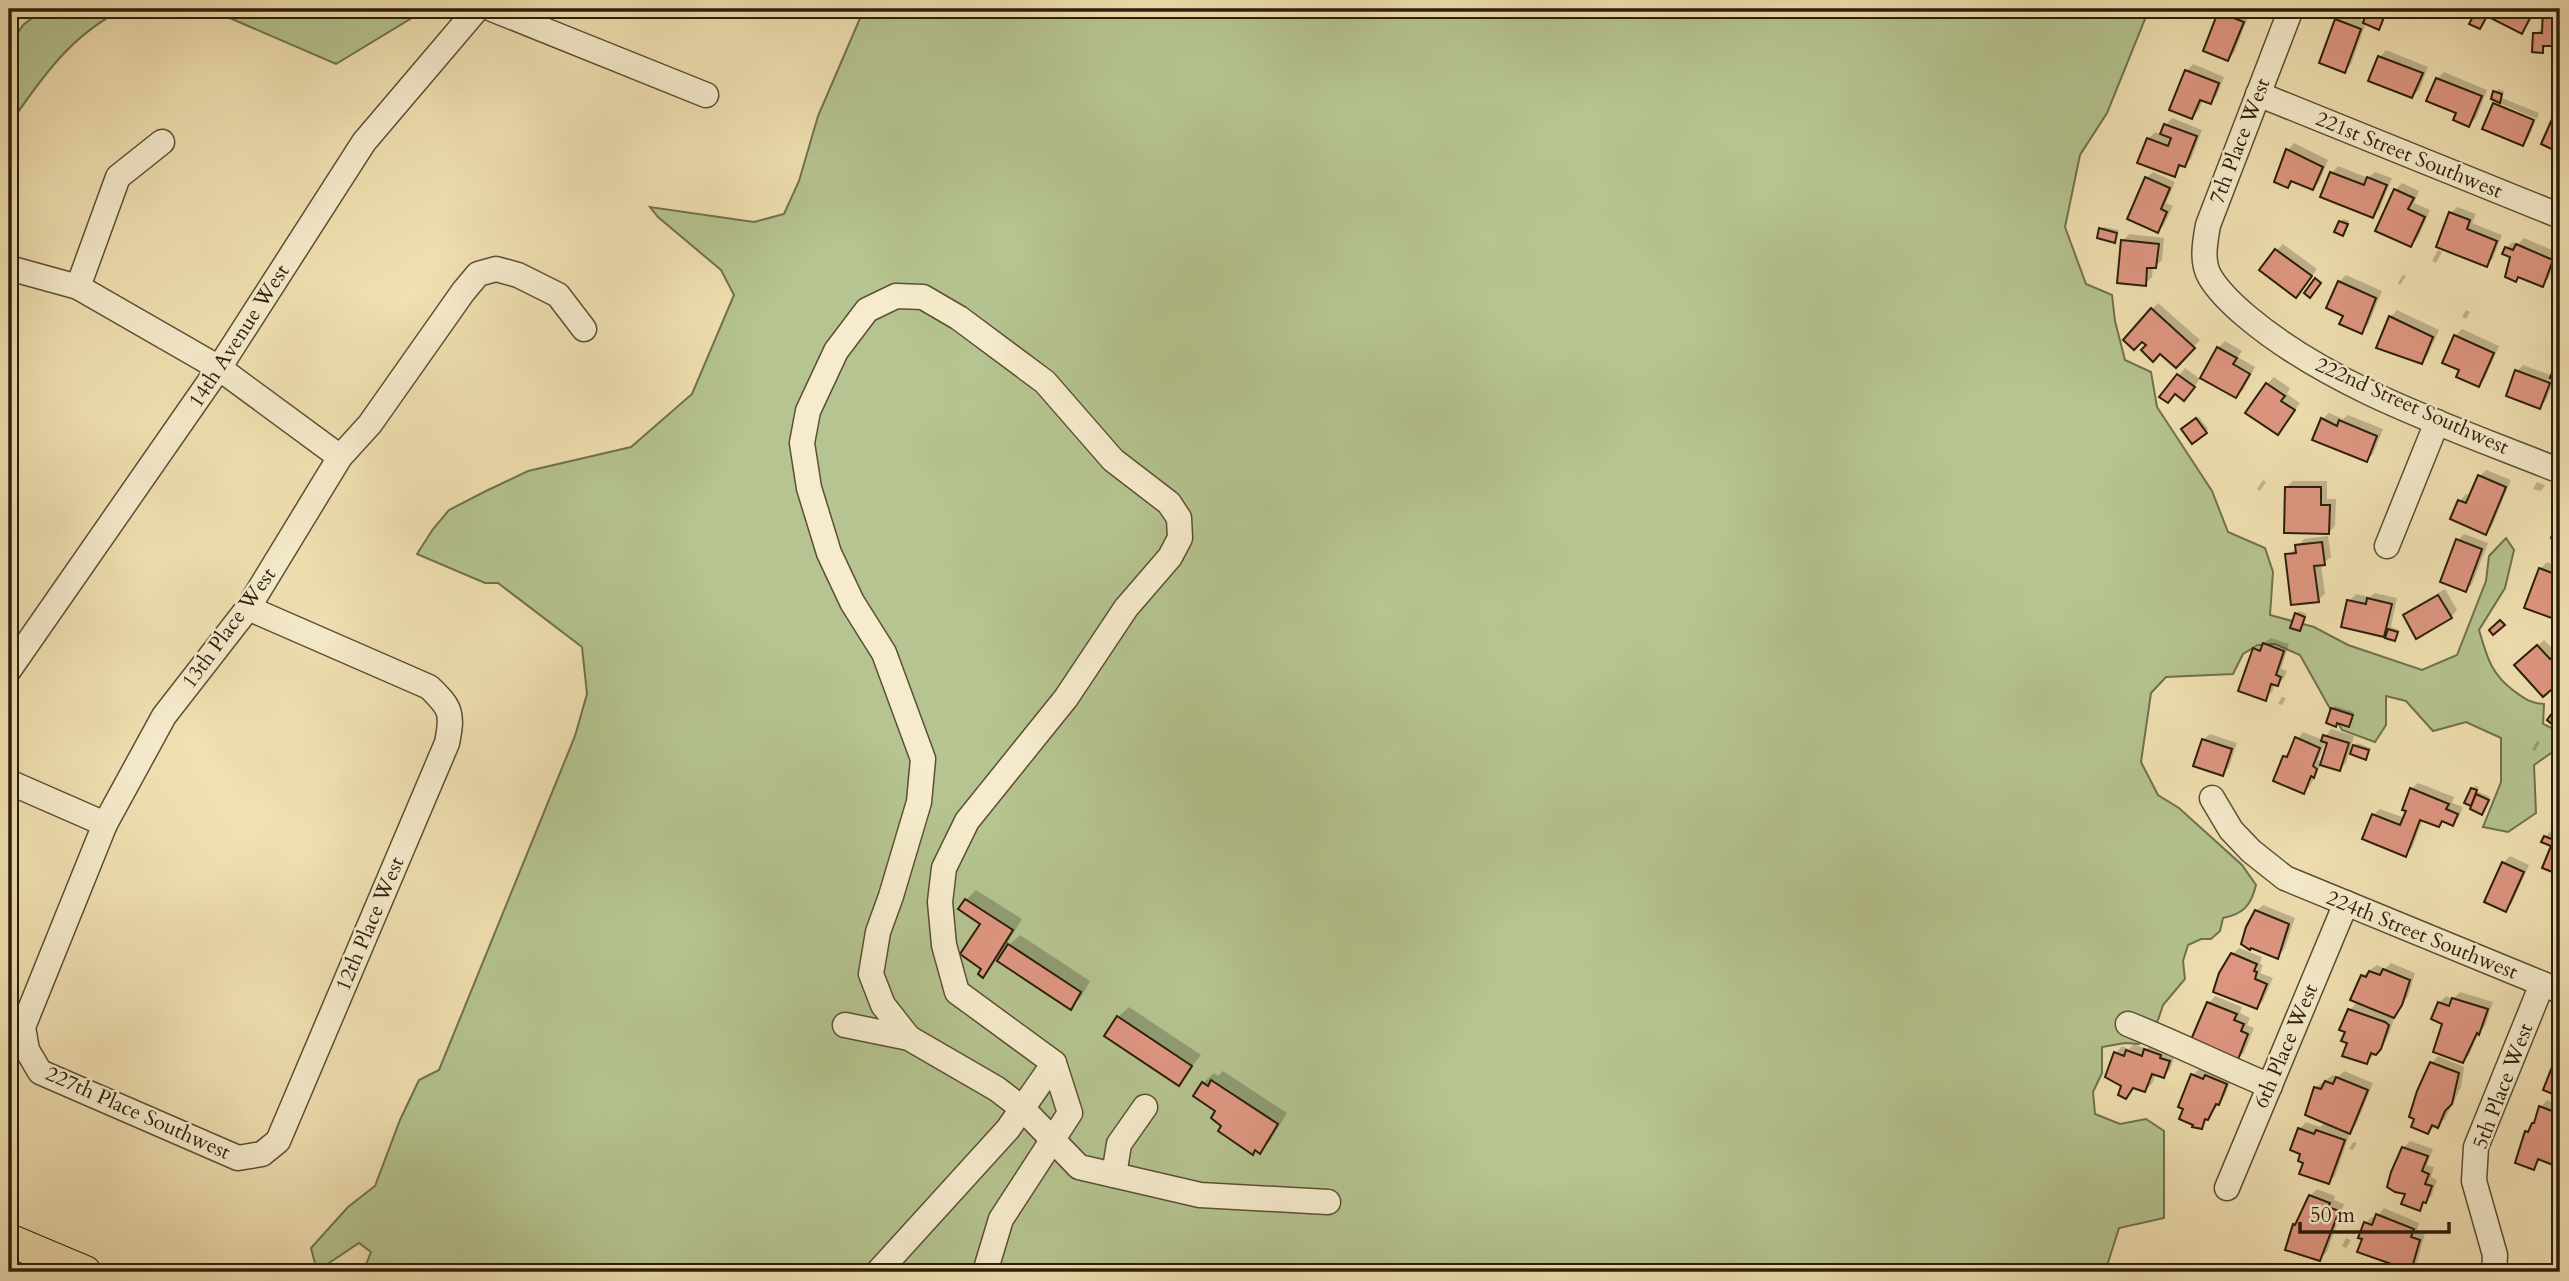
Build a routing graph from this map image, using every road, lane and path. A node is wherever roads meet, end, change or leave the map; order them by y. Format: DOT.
graph roads {
  1 [pos="477,9"];
  2 [pos="492,9"];
  3 [pos="2291,9"];
  4 [pos="2258,94"];
  5 [pos="706,95"];
  6 [pos="162,142"];
  7 [pos="2560,216"];
  8 [pos="9,268"];
  9 [pos="2208,276"];
  10 [pos="78,287"];
  11 [pos="584,328"];
  12 [pos="219,368"];
  13 [pos="2437,422"];
  14 [pos="340,457"];
  15 [pos="2560,471"];
  16 [pos="2387,546"];
  17 [pos="248,608"];
  18 [pos="9,670"];
  19 [pos="9,782"];
  20 [pos="2212,798"];
  21 [pos="105,824"];
  22 [pos="2346,903"];
  23 [pos="2551,988"];
  24 [pos="2128,1024"];
  25 [pos="845,1025"];
  26 [pos="23,1027"];
  27 [pos="909,1038"];
  28 [pos="1054,1063"];
  29 [pos="2270,1086"];
  30 [pos="1145,1107"];
  31 [pos="1023,1109"];
  32 [pos="278,1141"];
  33 [pos="1052,1141"];
  34 [pos="1114,1175"];
  35 [pos="2227,1188"];
  36 [pos="1328,1202"];
  37 [pos="9,1240"];
  38 [pos="85,1272"];
  39 [pos="878,1272"];
  40 [pos="985,1272"];
  41 [pos="2494,1272"];
  1 -- 12 [label="street, 14th Avenue West"];
  2 -- 5 [label="street"];
  3 -- 4 [label="street, 7th Place West"];
  4 -- 7 [label="street, 221st Street Southwest"];
  4 -- 9 [label="street, 7th Place West"];
  6 -- 10 [label="street"];
  8 -- 10 [label="street"];
  9 -- 13 [label="street, 222nd Street Southwest"];
  10 -- 12 [label="street"];
  11 -- 14 [label="street, 13th Place West"];
  12 -- 14 [label="street"];
  12 -- 18 [label="street, 14th Avenue West"];
  13 -- 15 [label="street, 222nd Street Southwest"];
  13 -- 16 [label="street"];
  14 -- 17 [label="street, 13th Place West"];
  17 -- 21 [label="street, 13th Place West"];
  17 -- 32 [label="street, 12th Place West"];
  19 -- 21 [label="street"];
  20 -- 22 [label="street, 224th Street Southwest"];
  21 -- 26 [label="street, 13th Place West"];
  22 -- 23 [label="street, 224th Street Southwest"];
  22 -- 29 [label="street, 6th Place West"];
  23 -- 41 [label="street, 5th Place West"];
  24 -- 29 [label="street"];
  25 -- 27 [label="street"];
  26 -- 32 [label="street, 227th Place Southwest"];
  27 -- 28 [label="street"];
  27 -- 31 [label="street"];
  28 -- 31 [label="street"];
  28 -- 33 [label="street"];
  29 -- 35 [label="street, 6th Place West"];
  30 -- 34 [label="street"];
  31 -- 33 [label="street"];
  31 -- 39 [label="street"];
  33 -- 34 [label="street"];
  33 -- 40 [label="street"];
  34 -- 36 [label="street"];
  37 -- 38 [label="main road"];
}
